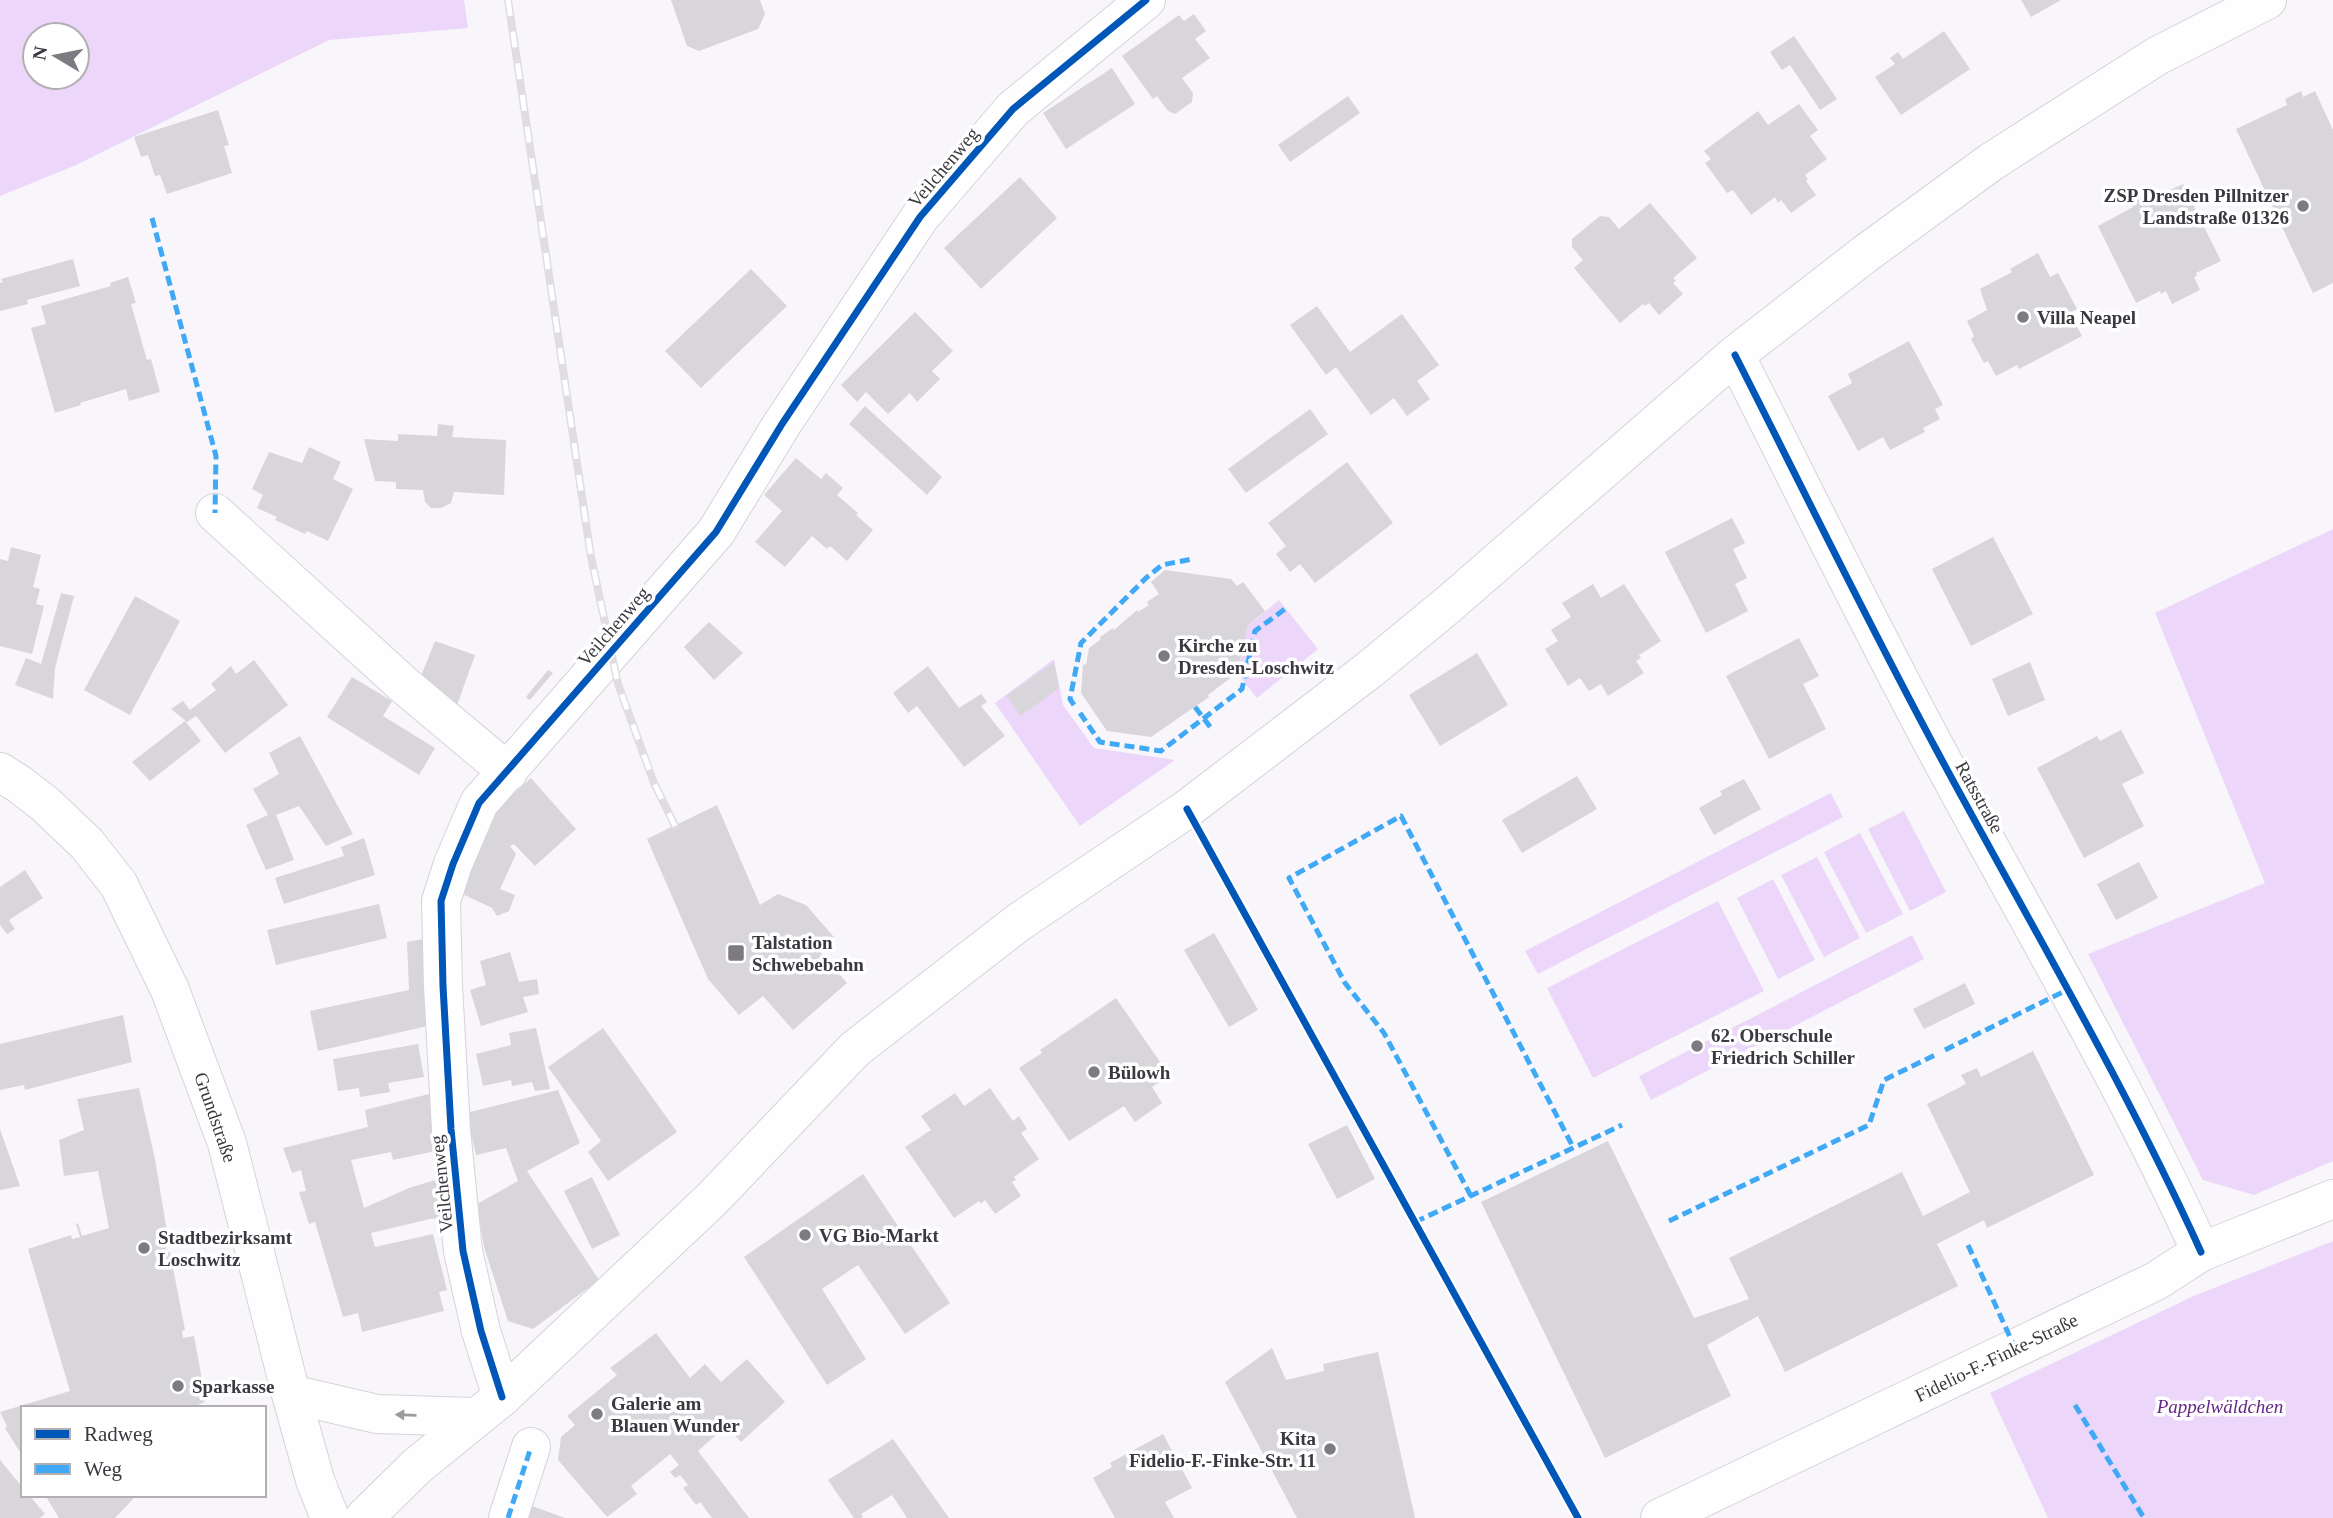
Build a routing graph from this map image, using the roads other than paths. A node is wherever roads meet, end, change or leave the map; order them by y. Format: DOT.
graph roads {
  1 [pos="1146,0"];
  2 [pos="2267,0"];
  3 [pos="1735,355"];
  4 [pos="215,513"];
  5 [pos="0,772"];
  6 [pos="508,772"];
  7 [pos="2333,1199"];
  8 [pos="2201,1252"];
  9 [pos="291,1394"];
  10 [pos="488,1407"];
  11 [pos="531,1447"];
  12 [pos="330,1518"];
  13 [pos="364,1518"];
  14 [pos="508,1518"];
  15 [pos="1660,1518"];
  1 -- 6 [label="street, Veilchenweg"];
  2 -- 3 [label="street"];
  3 -- 8 [label="street, Ratsstraße"];
  3 -- 10 [label="street"];
  4 -- 6 [label="street"];
  5 -- 9 [label="street, Grundstraße"];
  6 -- 10 [label="street, Veilchenweg"];
  7 -- 8 [label="street, Fidelio-F.-Finke-Straße"];
  8 -- 15 [label="street, Fidelio-F.-Finke-Straße"];
  10 -- 9 [label="street, one-way"];
  9 -- 12 [label="street, Grundstraße"];
  10 -- 13 [label="street"];
  11 -- 14 [label="street"];
}
